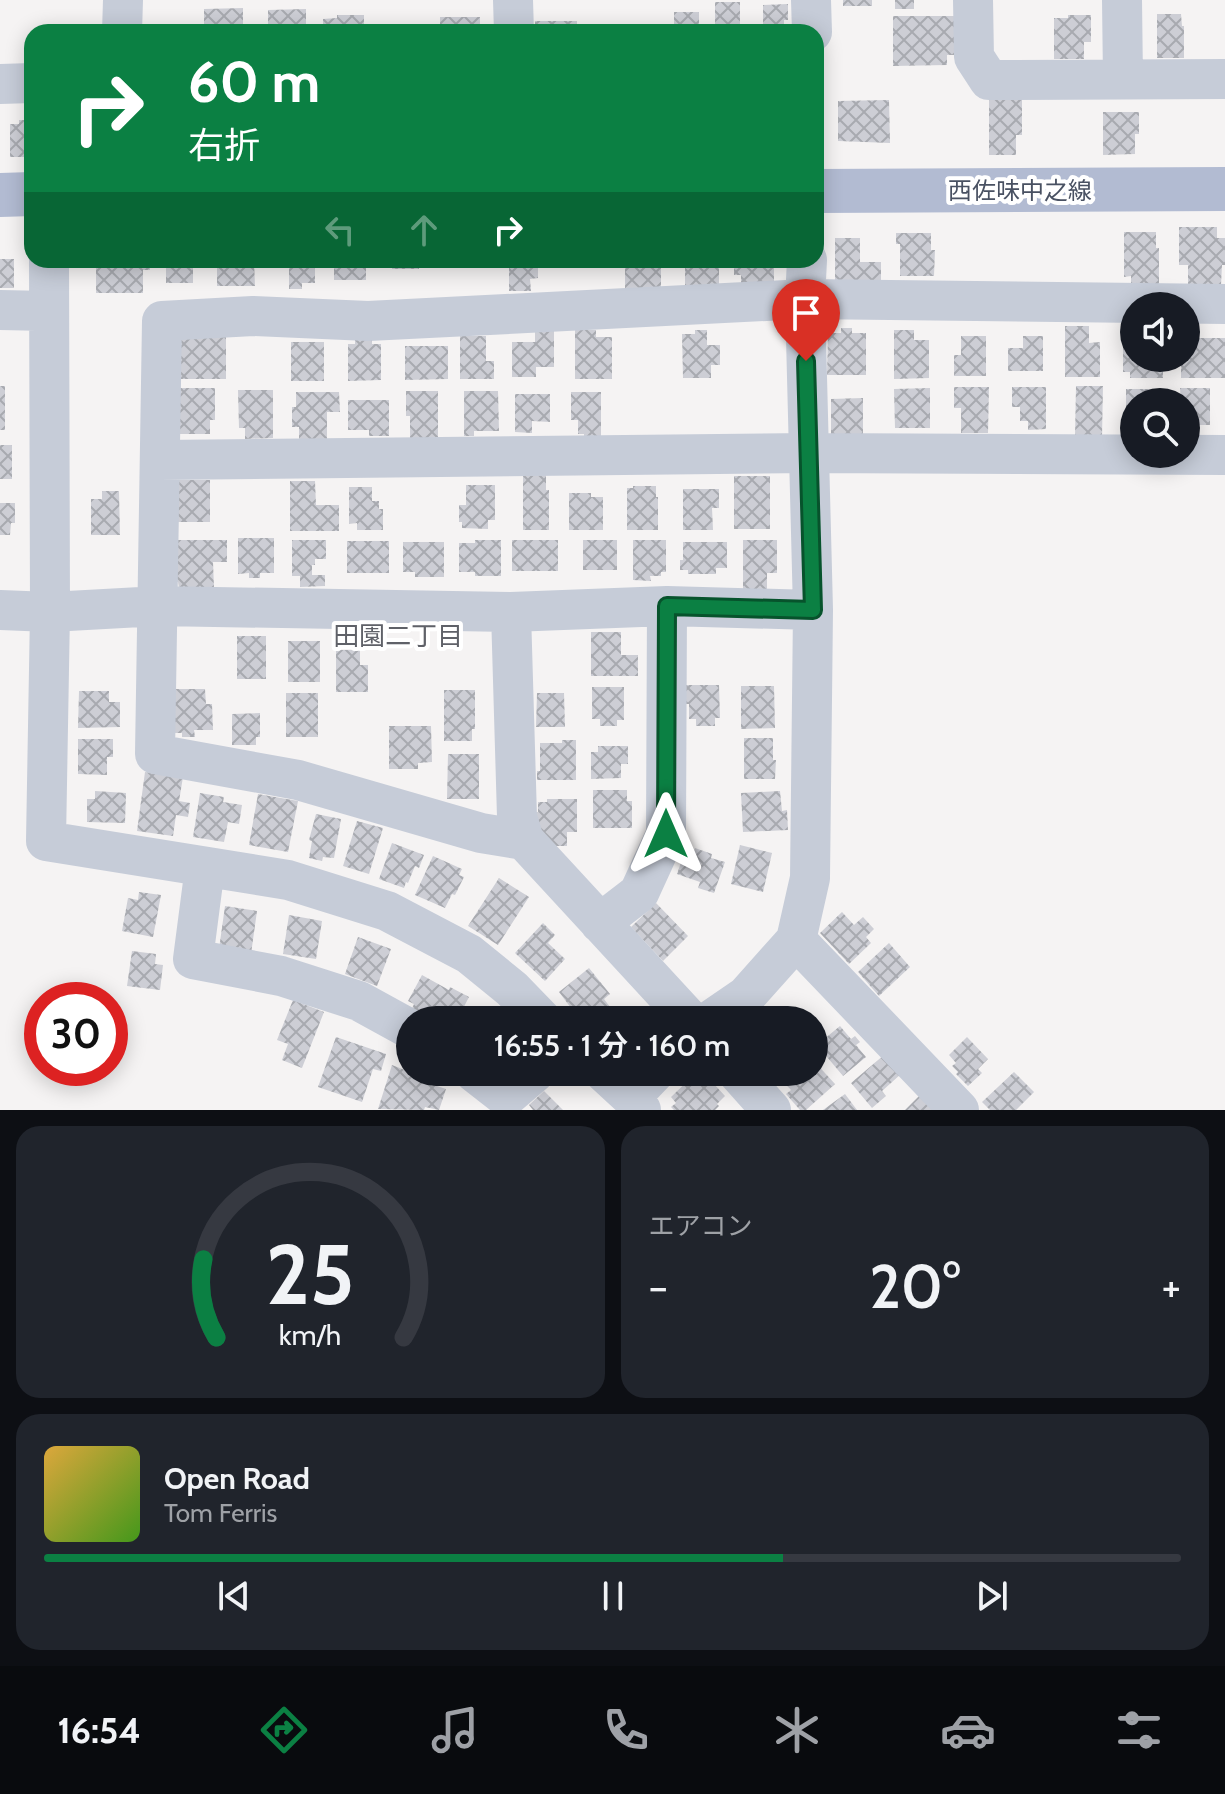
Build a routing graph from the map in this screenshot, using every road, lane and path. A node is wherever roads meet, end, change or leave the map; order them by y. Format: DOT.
graph roads {
  1 [pos="123,0"];
  2 [pos="513,0"];
  3 [pos="811,0"];
  4 [pos="973,0"];
  5 [pos="1122,0"];
  6 [pos="122,24"];
  7 [pos="514,24"];
  8 [pos="812,24"];
  9 [pos="1123,79"];
  10 [pos="1225,79"];
  11 [pos="24,83"];
  12 [pos="0,84"];
  13 [pos="1225,189"];
  14 [pos="824,191"];
  15 [pos="24,194"];
  16 [pos="0,195"];
  17 [pos="49,268"];
  18 [pos="807,268"];
  19 [pos="805,299"];
  20 [pos="1225,304"];
  21 [pos="0,310"];
  22 [pos="48,311"];
  23 [pos="808,453"];
  24 [pos="1225,455"];
  25 [pos="160,460"];
  26 [pos="159,606"];
  27 [pos="667,606"];
  28 [pos="0,610"];
  29 [pos="813,610"];
  30 [pos="50,612"];
  31 [pos="511,612"];
  32 [pos="524,840"];
  33 [pos="205,867"];
  34 [pos="600,923"];
  35 [pos="796,940"];
  36 [pos="528,1006"];
  37 [pos="677,1006"];
  38 [pos="731,1006"];
  39 [pos="396,1021"];
  40 [pos="492,1086"];
  41 [pos="519,1086"];
  42 [pos="750,1086"];
  43 [pos="771,1110"];
  44 [pos="959,1110"];
  1 -- 6 [label="street"];
  2 -- 7 [label="street"];
  3 -- 8 [label="street"];
  4 -- 9 [label="street"];
  5 -- 9 [label="street"];
  9 -- 10 [label="street"];
  11 -- 12 [label="street"];
  13 -- 14 [label="main road, 西佐味中之線"];
  15 -- 16 [label="main road"];
  17 -- 22 [label="street"];
  18 -- 19 [label="street"];
  19 -- 20 [label="street"];
  19 -- 23 [label="street"];
  19 -- 25 [label="street"];
  21 -- 22 [label="street"];
  22 -- 30 [label="street"];
  23 -- 24 [label="street"];
  23 -- 25 [label="street"];
  23 -- 29 [label="street"];
  25 -- 26 [label="street"];
  26 -- 30 [label="street"];
  26 -- 31 [label="street"];
  26 -- 32 [label="street"];
  27 -- 29 [label="street"];
  27 -- 31 [label="street"];
  27 -- 34 [label="street"];
  28 -- 30 [label="street"];
  29 -- 35 [label="street"];
  30 -- 33 [label="street"];
  31 -- 32 [label="street"];
  32 -- 34 [label="street"];
  33 -- 36 [label="street"];
  33 -- 39 [label="street"];
  34 -- 37 [label="street"];
  35 -- 38 [label="street"];
  35 -- 44 [label="street"];
  40 -- 41 [label="street"];
  42 -- 43 [label="street"];
}
